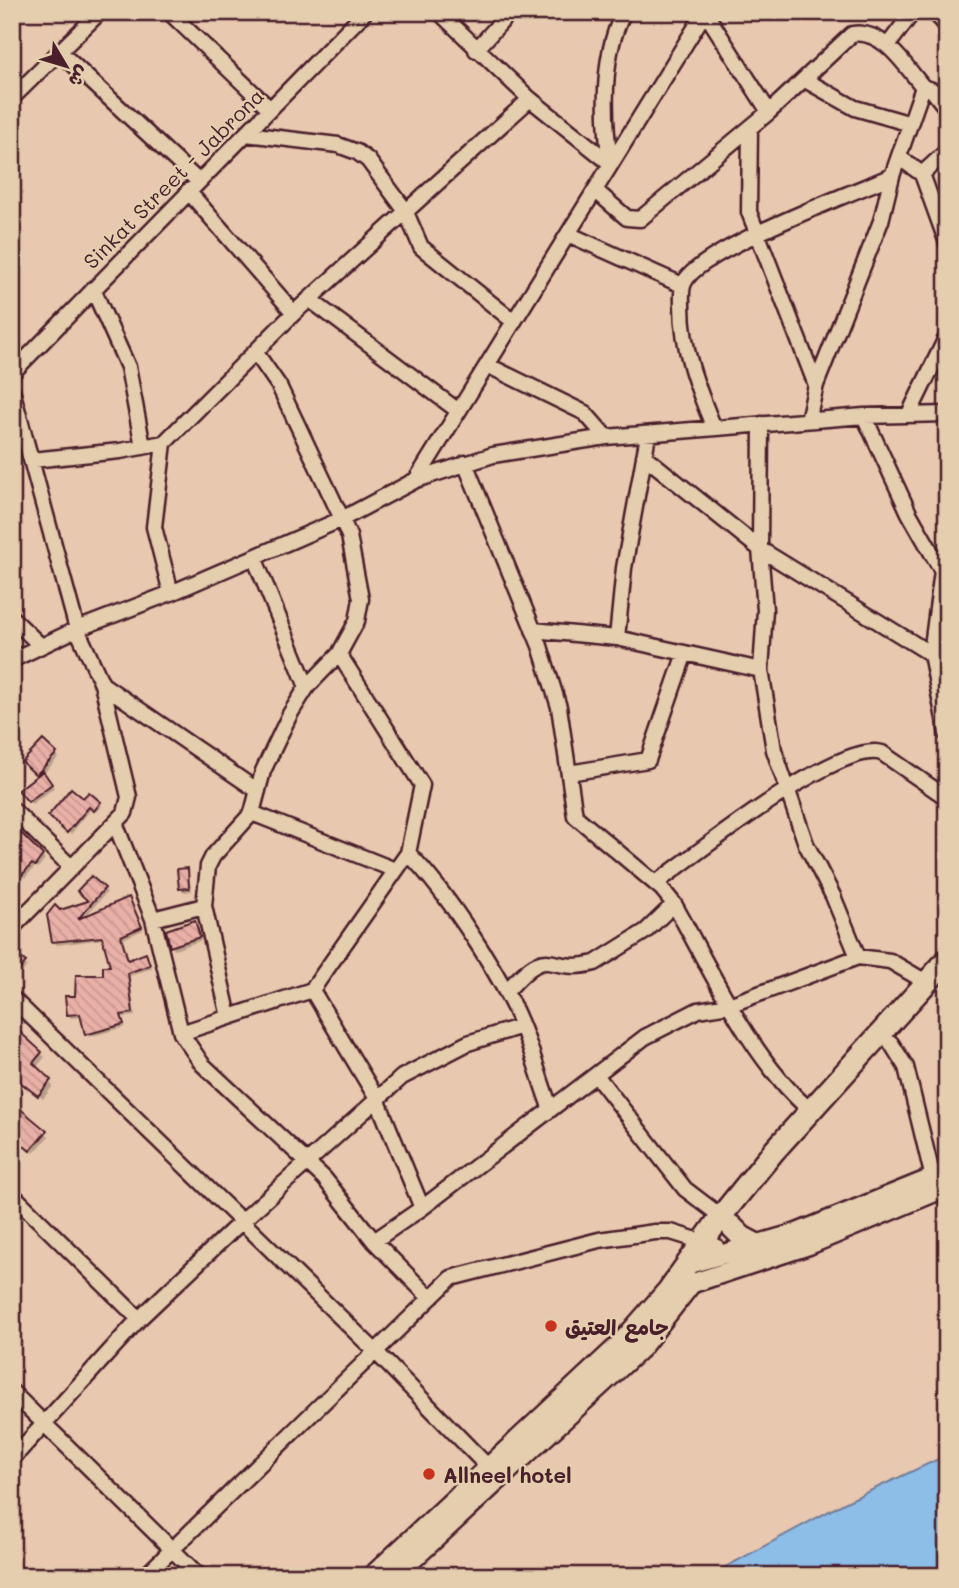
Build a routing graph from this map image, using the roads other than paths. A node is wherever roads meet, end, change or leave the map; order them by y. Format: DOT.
graph roads {
  1 [pos="100,12"];
  2 [pos="169,12"];
  3 [pos="365,12"];
  4 [pos="439,12"];
  5 [pos="510,12"];
  6 [pos="624,12"];
  7 [pos="705,12"];
  8 [pos="913,12"];
  9 [pos="934,12"];
  10 [pos="947,26"];
  11 [pos="888,46"];
  12 [pos="476,50"];
  13 [pos="61,53"];
  14 [pos="806,80"];
  15 [pos="923,87"];
  16 [pos="12,98"];
  17 [pos="530,99"];
  18 [pos="270,109"];
  19 [pos="947,109"];
  20 [pos="769,112"];
  21 [pos="911,124"];
  22 [pos="750,128"];
  23 [pos="246,134"];
  24 [pos="947,151"];
  25 [pos="900,158"];
  26 [pos="610,163"];
  27 [pos="922,174"];
  28 [pos="892,176"];
  29 [pos="193,186"];
  30 [pos="596,191"];
  31 [pos="405,210"];
  32 [pos="568,233"];
  33 [pos="759,233"];
  34 [pos="947,243"];
  35 [pos="682,285"];
  36 [pos="93,289"];
  37 [pos="309,299"];
  38 [pos="294,313"];
  39 [pos="513,321"];
  40 [pos="947,336"];
  41 [pos="256,353"];
  42 [pos="489,366"];
  43 [pos="12,373"];
  44 [pos="816,385"];
  45 [pos="12,390"];
  46 [pos="457,410"];
  47 [pos="909,414"];
  48 [pos="947,414"];
  49 [pos="864,416"];
  50 [pos="808,420"];
  51 [pos="761,424"];
  52 [pos="714,428"];
  53 [pos="648,435"];
  54 [pos="606,437"];
  55 [pos="164,443"];
  56 [pos="143,447"];
  57 [pos="644,456"];
  58 [pos="33,460"];
  59 [pos="465,463"];
  60 [pos="416,480"];
  61 [pos="342,519"];
  62 [pos="760,549"];
  63 [pos="254,557"];
  64 [pos="944,572"];
  65 [pos="171,593"];
  66 [pos="12,618"];
  67 [pos="77,629"];
  68 [pos="533,630"];
  69 [pos="617,638"];
  70 [pos="40,645"];
  71 [pos="685,653"];
  72 [pos="339,654"];
  73 [pos="931,654"];
  74 [pos="12,660"];
  75 [pos="761,670"];
  76 [pos="102,684"];
  77 [pos="307,687"];
  78 [pos="946,727"];
  79 [pos="569,773"];
  80 [pos="789,787"];
  81 [pos="258,791"];
  82 [pos="947,798"];
  83 [pos="12,809"];
  84 [pos="252,813"];
  85 [pos="116,823"];
  86 [pos="408,853"];
  87 [pos="71,867"];
  88 [pos="395,870"];
  89 [pos="656,883"];
  90 [pos="674,904"];
  91 [pos="204,906"];
  92 [pos="153,919"];
  93 [pos="12,928"];
  94 [pos="858,957"];
  95 [pos="947,960"];
  96 [pos="937,982"];
  97 [pos="312,990"];
  98 [pos="506,992"];
  99 [pos="12,999"];
  100 [pos="729,1005"];
  101 [pos="229,1017"];
  102 [pos="522,1026"];
  103 [pos="181,1032"];
  104 [pos="891,1043"];
  105 [pos="596,1075"];
  106 [pos="377,1099"];
  107 [pos="550,1107"];
  108 [pos="810,1110"];
  109 [pos="307,1161"];
  110 [pos="942,1179"];
  111 [pos="12,1194"];
  112 [pos="422,1208"];
  113 [pos="726,1221"];
  114 [pos="241,1222"];
  115 [pos="374,1241"];
  116 [pos="757,1245"];
  117 [pos="699,1260"];
  118 [pos="430,1298"];
  119 [pos="139,1319"];
  120 [pos="374,1350"];
  121 [pos="12,1392"];
  122 [pos="45,1424"];
  123 [pos="12,1459"];
  124 [pos="487,1466"];
  125 [pos="170,1550"];
  126 [pos="145,1576"];
  127 [pos="199,1576"];
  128 [pos="373,1576"];
  129 [pos="394,1576"];
  1 -- 13 [label="street"];
  2 -- 18 [label="street"];
  3 -- 18 [label="street, Sinkat Street - Jabrona"];
  4 -- 12 [label="street"];
  5 -- 12 [label="street"];
  6 -- 26 [label="street"];
  7 -- 20 [label="street"];
  7 -- 26 [label="street"];
  8 -- 11 [label="street"];
  9 -- 10 [label="street"];
  11 -- 14 [label="street"];
  11 -- 15 [label="street"];
  12 -- 17 [label="street"];
  13 -- 16 [label="street"];
  13 -- 29 [label="street"];
  14 -- 20 [label="street"];
  14 -- 21 [label="street"];
  15 -- 19 [label="street"];
  15 -- 21 [label="street"];
  17 -- 26 [label="street"];
  17 -- 31 [label="street"];
  18 -- 23 [label="street, Sinkat Street - Jabrona"];
  20 -- 22 [label="street"];
  21 -- 25 [label="street"];
  22 -- 30 [label="street"];
  22 -- 33 [label="street"];
  23 -- 29 [label="street, Sinkat Street - Jabrona"];
  23 -- 31 [label="street"];
  24 -- 27 [label="street"];
  25 -- 27 [label="street"];
  25 -- 28 [label="street"];
  26 -- 30 [label="street"];
  27 -- 34 [label="street"];
  28 -- 33 [label="street"];
  28 -- 44 [label="street"];
  29 -- 36 [label="street, Sinkat Street - Jabrona"];
  29 -- 38 [label="street"];
  30 -- 32 [label="street"];
  31 -- 37 [label="street"];
  31 -- 39 [label="street"];
  32 -- 35 [label="street"];
  32 -- 39 [label="street"];
  33 -- 35 [label="street"];
  33 -- 44 [label="street"];
  35 -- 52 [label="street"];
  36 -- 43 [label="street, Sinkat Street - Jabrona"];
  36 -- 56 [label="street"];
  37 -- 38 [label="street"];
  37 -- 46 [label="street"];
  38 -- 41 [label="street"];
  39 -- 42 [label="street"];
  40 -- 47 [label="street"];
  41 -- 55 [label="street"];
  41 -- 61 [label="street"];
  42 -- 46 [label="street"];
  42 -- 54 [label="street"];
  44 -- 50 [label="street"];
  45 -- 58 [label="street"];
  46 -- 60 [label="street"];
  47 -- 48 [label="street"];
  47 -- 49 [label="street"];
  49 -- 50 [label="street"];
  49 -- 64 [label="street"];
  50 -- 51 [label="street"];
  51 -- 52 [label="street"];
  51 -- 62 [label="street"];
  52 -- 53 [label="street"];
  53 -- 54 [label="street"];
  53 -- 57 [label="street"];
  54 -- 59 [label="street"];
  55 -- 56 [label="street"];
  55 -- 65 [label="street"];
  56 -- 58 [label="street"];
  57 -- 62 [label="street"];
  57 -- 69 [label="street"];
  58 -- 67 [label="street"];
  59 -- 60 [label="street"];
  59 -- 68 [label="street"];
  60 -- 61 [label="street"];
  61 -- 63 [label="street"];
  61 -- 72 [label="street"];
  62 -- 73 [label="street"];
  62 -- 75 [label="street"];
  63 -- 65 [label="street"];
  63 -- 77 [label="street"];
  64 -- 73 [label="street"];
  65 -- 67 [label="street"];
  66 -- 70 [label="street"];
  67 -- 70 [label="street"];
  67 -- 76 [label="street"];
  68 -- 69 [label="street"];
  68 -- 79 [label="street"];
  69 -- 71 [label="street"];
  70 -- 74 [label="street"];
  71 -- 75 [label="street"];
  71 -- 79 [label="street"];
  72 -- 77 [label="street"];
  72 -- 86 [label="street"];
  73 -- 78 [label="street"];
  75 -- 80 [label="street"];
  76 -- 81 [label="street"];
  76 -- 85 [label="street"];
  77 -- 81 [label="street"];
  79 -- 89 [label="street"];
  80 -- 82 [label="street"];
  80 -- 89 [label="street"];
  80 -- 94 [label="street"];
  81 -- 84 [label="street"];
  83 -- 87 [label="street"];
  84 -- 88 [label="street"];
  84 -- 91 [label="street"];
  85 -- 87 [label="street"];
  85 -- 92 [label="street"];
  86 -- 88 [label="street"];
  86 -- 98 [label="street"];
  87 -- 93 [label="street"];
  88 -- 97 [label="street"];
  89 -- 90 [label="street"];
  90 -- 98 [label="street"];
  90 -- 100 [label="street"];
  91 -- 92 [label="street"];
  91 -- 101 [label="street"];
  92 -- 103 [label="street"];
  94 -- 96 [label="street"];
  94 -- 100 [label="street"];
  95 -- 96 [label="main road"];
  96 -- 104 [label="main road"];
  96 -- 108 [label="main road"];
  97 -- 101 [label="street"];
  97 -- 106 [label="street"];
  98 -- 102 [label="street"];
  99 -- 114 [label="street"];
  100 -- 105 [label="street"];
  100 -- 108 [label="street"];
  101 -- 103 [label="street"];
  102 -- 106 [label="street"];
  102 -- 107 [label="street"];
  103 -- 109 [label="street"];
  104 -- 110 [label="street"];
  104 -- 113 [label="main road"];
  105 -- 107 [label="street"];
  105 -- 113 [label="street"];
  106 -- 109 [label="street"];
  106 -- 112 [label="street"];
  107 -- 112 [label="street"];
  108 -- 113 [label="main road"];
  109 -- 114 [label="street"];
  109 -- 115 [label="street"];
  110 -- 116 [label="street"];
  110 -- 117 [label="street"];
  111 -- 119 [label="street"];
  112 -- 115 [label="street"];
  113 -- 116 [label="main road"];
  113 -- 117 [label="main road"];
  114 -- 119 [label="street"];
  114 -- 120 [label="street"];
  115 -- 118 [label="street"];
  116 -- 117 [label="street"];
  117 -- 118 [label="street"];
  117 -- 124 [label="main road"];
  117 -- 129 [label="main road"];
  118 -- 120 [label="street"];
  119 -- 122 [label="street"];
  120 -- 124 [label="street"];
  120 -- 125 [label="street"];
  121 -- 122 [label="street"];
  122 -- 123 [label="street"];
  122 -- 125 [label="street"];
  124 -- 128 [label="main road"];
  125 -- 126 [label="street"];
  125 -- 127 [label="street"];
}
